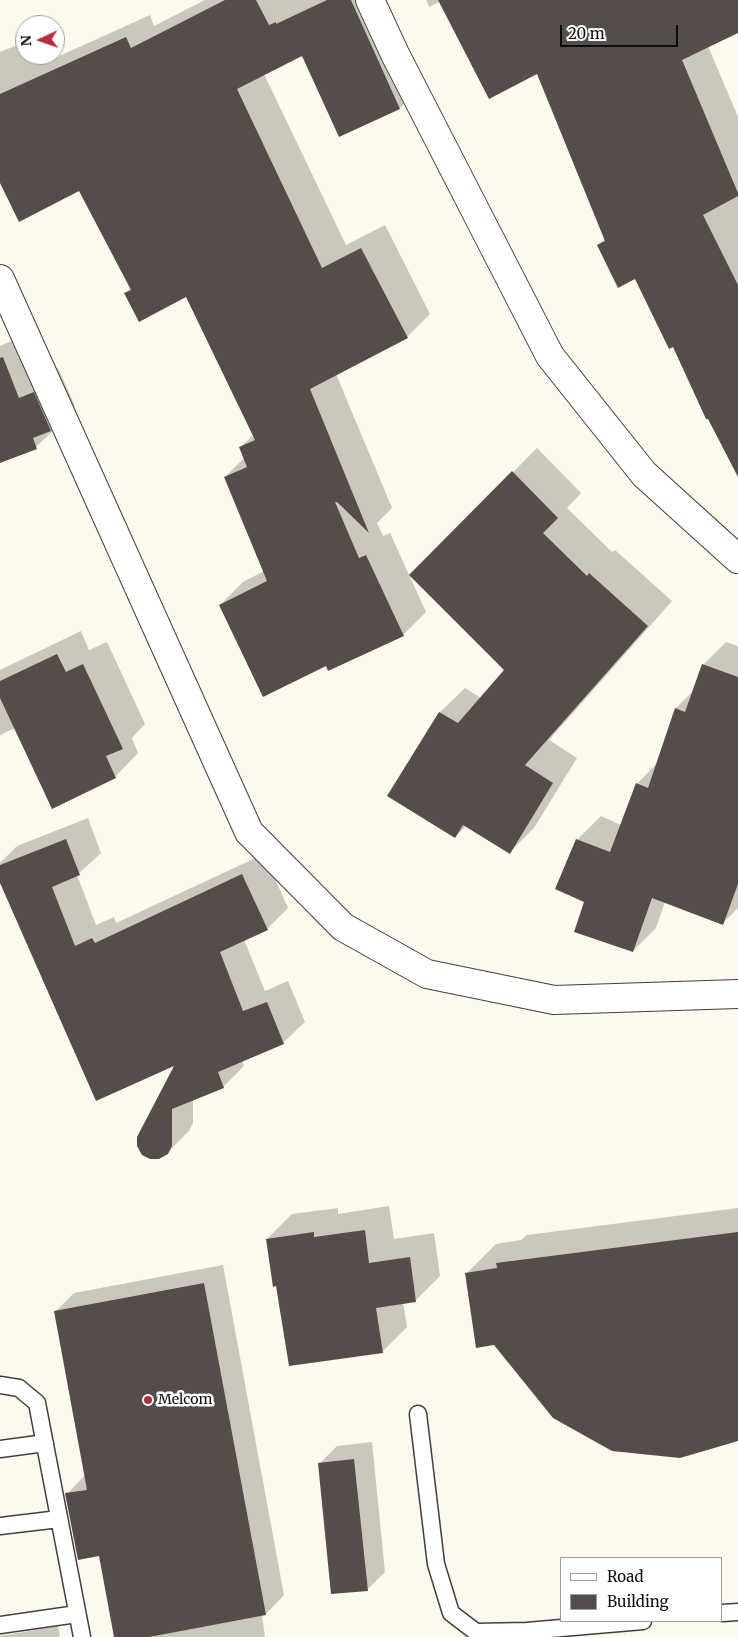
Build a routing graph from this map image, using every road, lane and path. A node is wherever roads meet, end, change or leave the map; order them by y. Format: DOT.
graph roads {
  1 [pos="370,0"];
  2 [pos="0,279"];
  3 [pos="738,559"];
  4 [pos="738,994"];
  5 [pos="0,1385"];
  6 [pos="418,1414"];
  7 [pos="45,1443"];
  8 [pos="0,1449"];
  9 [pos="59,1519"];
  10 [pos="0,1526"];
  11 [pos="738,1612"];
  12 [pos="77,1614"];
  13 [pos="723,1614"];
  14 [pos="634,1622"];
  15 [pos="0,1625"];
  16 [pos="528,1634"];
  17 [pos="82,1637"];
  1 -- 3 [label="street"];
  2 -- 4 [label="street"];
  5 -- 7 [label="lane"];
  6 -- 16 [label="lane"];
  7 -- 8 [label="lane"];
  7 -- 9 [label="lane"];
  9 -- 10 [label="lane"];
  9 -- 12 [label="lane"];
  11 -- 13 [label="lane"];
  12 -- 15 [label="lane"];
  12 -- 17 [label="lane"];
  14 -- 16 [label="lane"];
}
